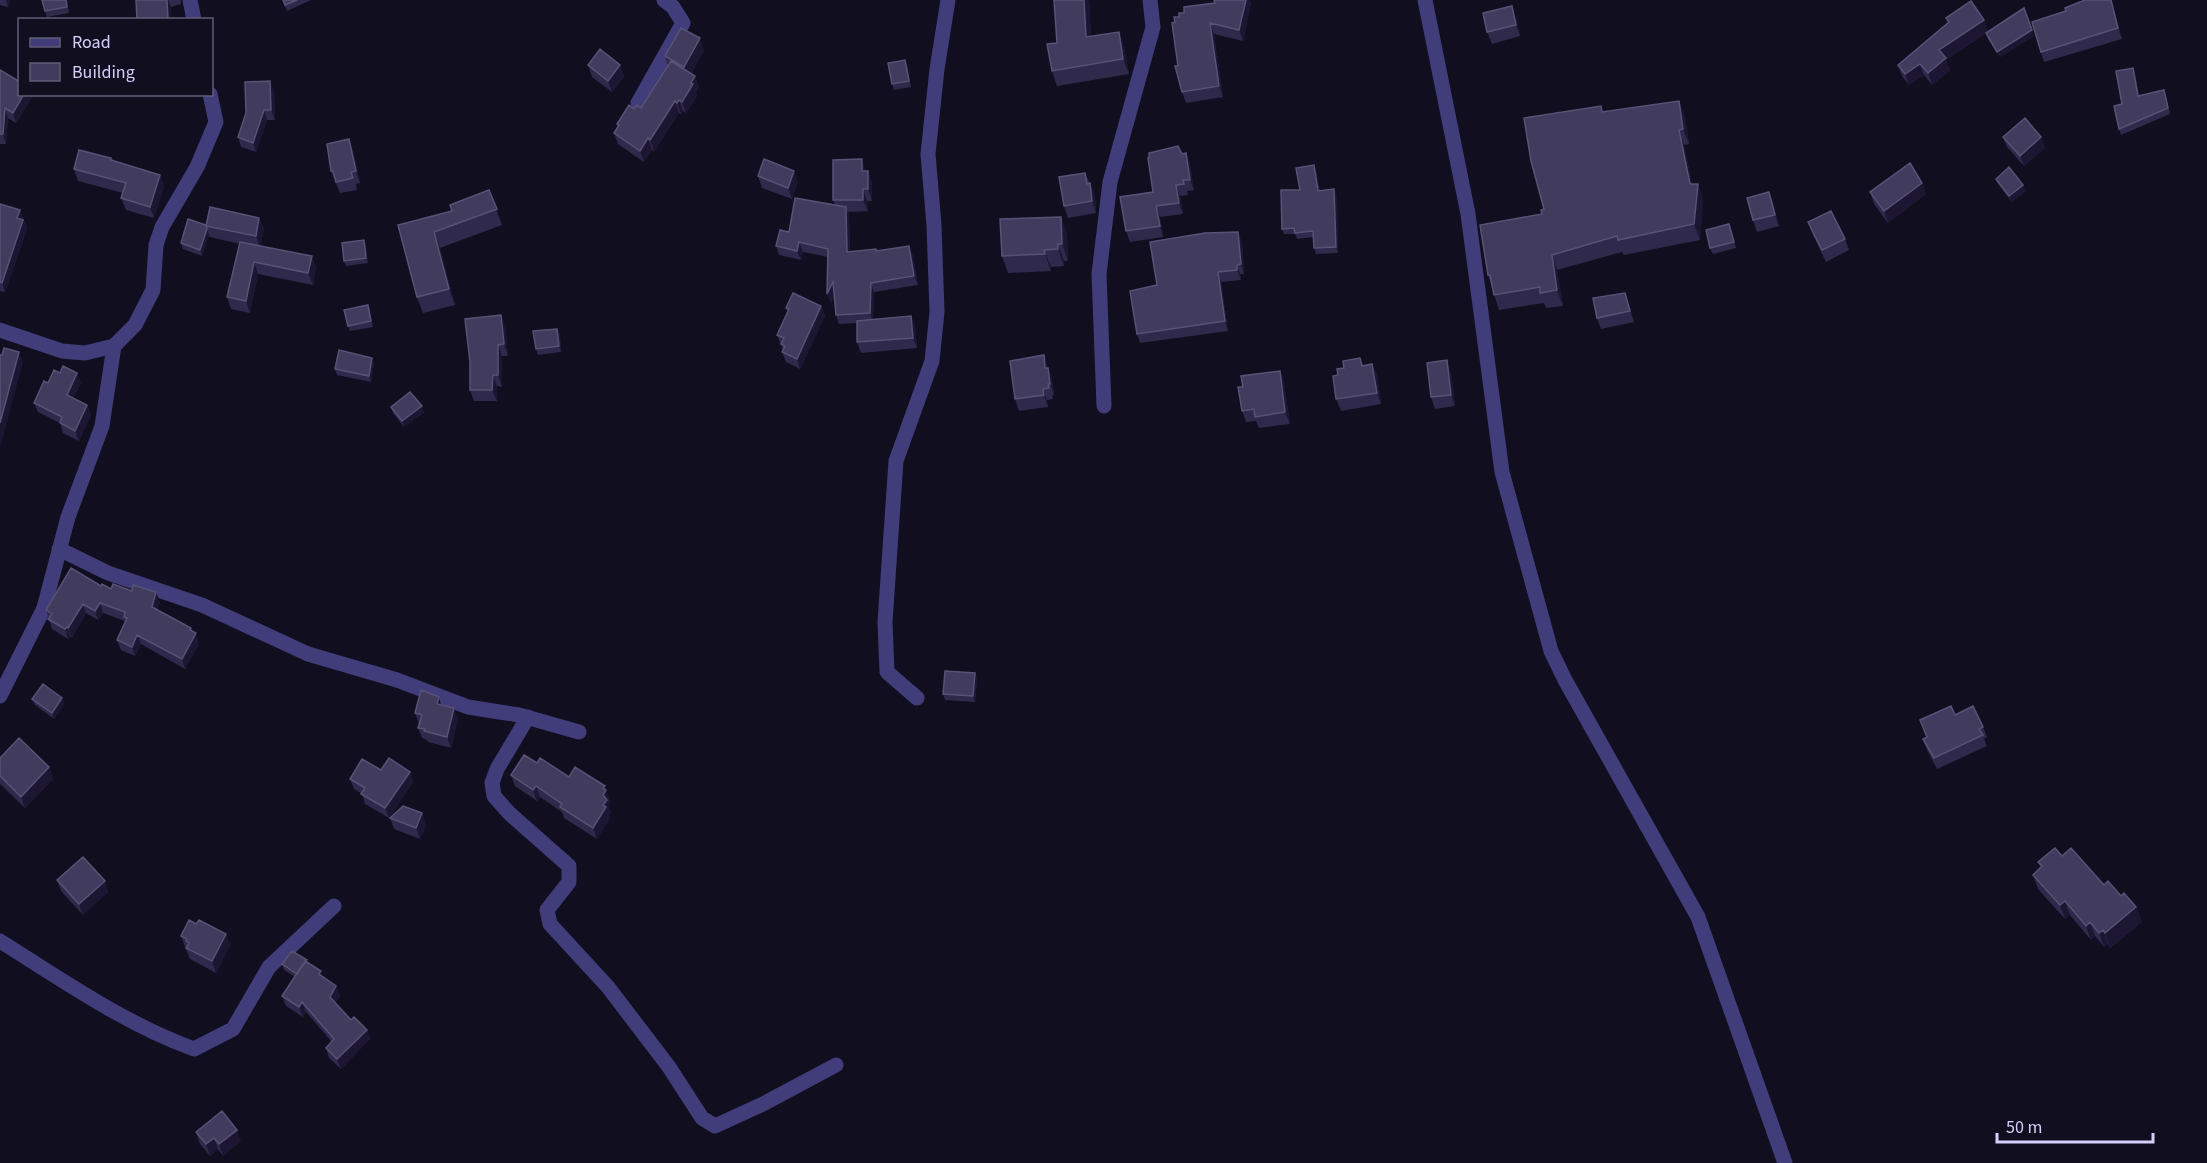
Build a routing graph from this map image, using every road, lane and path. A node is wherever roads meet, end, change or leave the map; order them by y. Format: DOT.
graph roads {
  1 [pos="190,0"];
  2 [pos="664,0"];
  3 [pos="948,0"];
  4 [pos="1150,0"];
  5 [pos="1425,0"];
  6 [pos="194,18"];
  7 [pos="210,96"];
  8 [pos="638,103"];
  9 [pos="0,330"];
  10 [pos="114,346"];
  11 [pos="1104,406"];
  12 [pos="59,549"];
  13 [pos="0,696"];
  14 [pos="917,698"];
  15 [pos="528,717"];
  16 [pos="579,732"];
  17 [pos="334,906"];
  18 [pos="0,941"];
  19 [pos="837,1065"];
  20 [pos="1785,1163"];
  1 -- 6 [label="street"];
  2 -- 8 [label="street"];
  3 -- 14 [label="street"];
  4 -- 11 [label="street"];
  5 -- 20 [label="street"];
  7 -- 10 [label="street"];
  9 -- 10 [label="street"];
  10 -- 12 [label="street"];
  12 -- 13 [label="street"];
  12 -- 15 [label="street"];
  15 -- 16 [label="street"];
  15 -- 19 [label="street"];
  17 -- 18 [label="street"];
}
